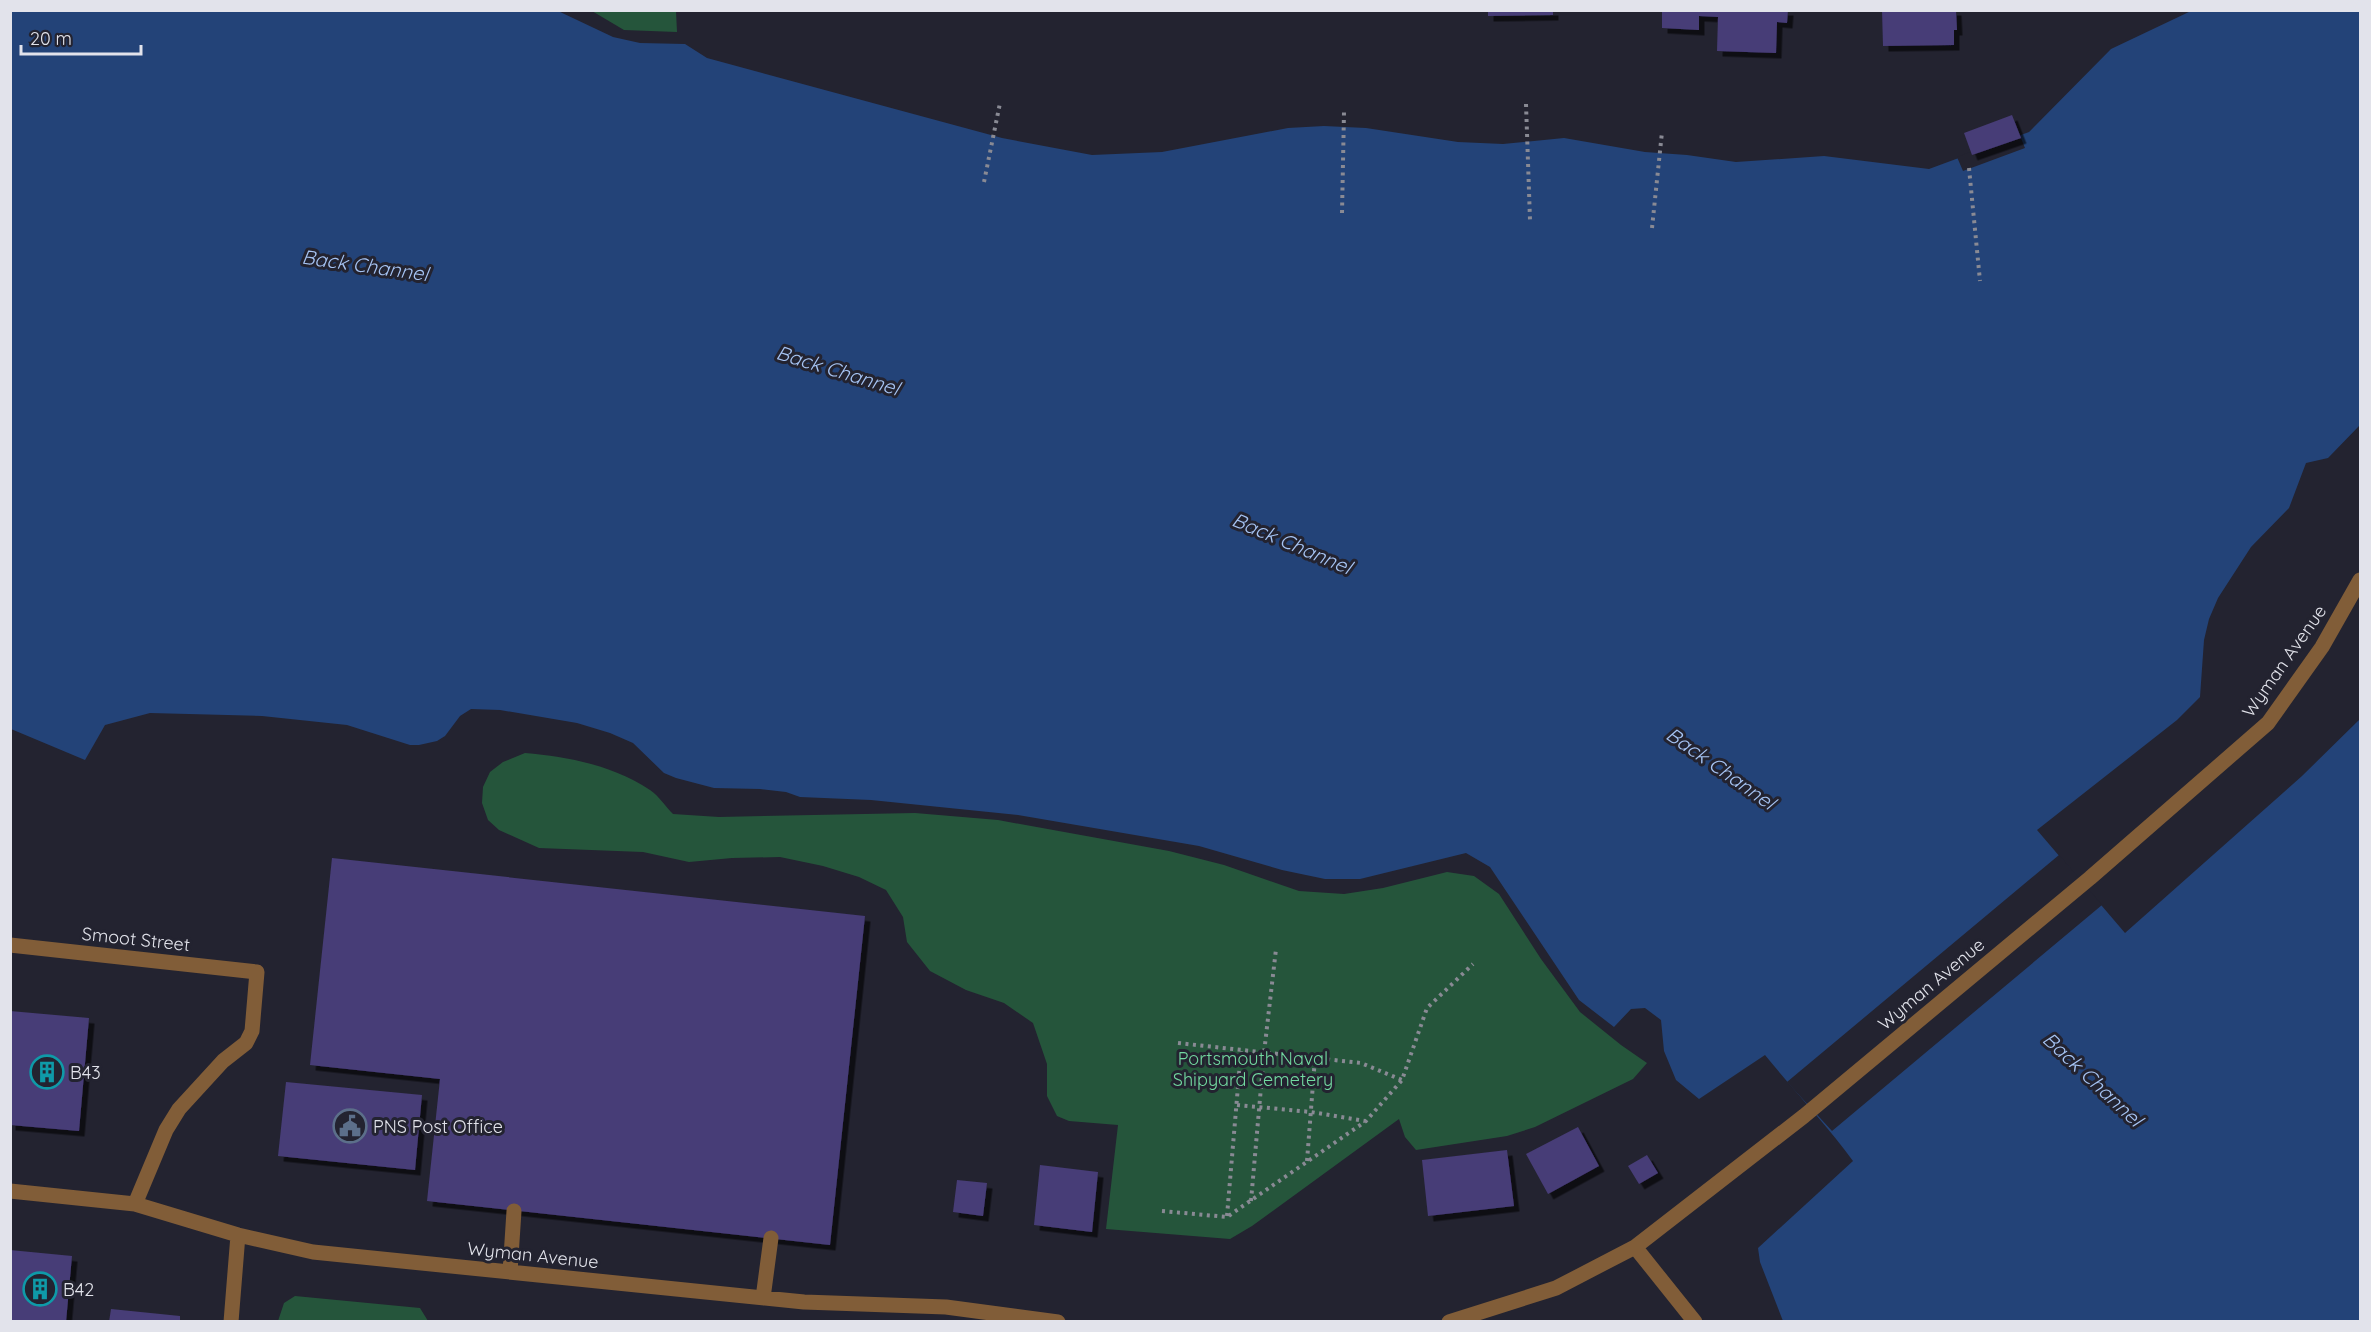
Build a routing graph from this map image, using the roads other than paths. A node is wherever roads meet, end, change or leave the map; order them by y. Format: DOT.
graph roads {
  1 [pos="2361,580"];
  2 [pos="10,945"];
  3 [pos="10,1191"];
  4 [pos="135,1204"];
  5 [pos="514,1210"];
  6 [pos="238,1235"];
  7 [pos="771,1238"];
  8 [pos="1635,1247"];
  9 [pos="510,1272"];
  10 [pos="763,1298"];
  11 [pos="231,1322"];
  12 [pos="1058,1322"];
  13 [pos="1449,1322"];
  14 [pos="1695,1322"];
  1 -- 8 [label="street, Wyman Avenue"];
  2 -- 4 [label="street, Smoot Street"];
  3 -- 4 [label="street, Wyman Avenue"];
  4 -- 6 [label="street, Wyman Avenue"];
  5 -- 9 [label="street"];
  6 -- 9 [label="street, Wyman Avenue"];
  6 -- 11 [label="street"];
  7 -- 10 [label="street"];
  8 -- 13 [label="street, Wyman Avenue"];
  8 -- 14 [label="street"];
  9 -- 10 [label="street, Wyman Avenue"];
  10 -- 12 [label="street, Wyman Avenue"];
}
